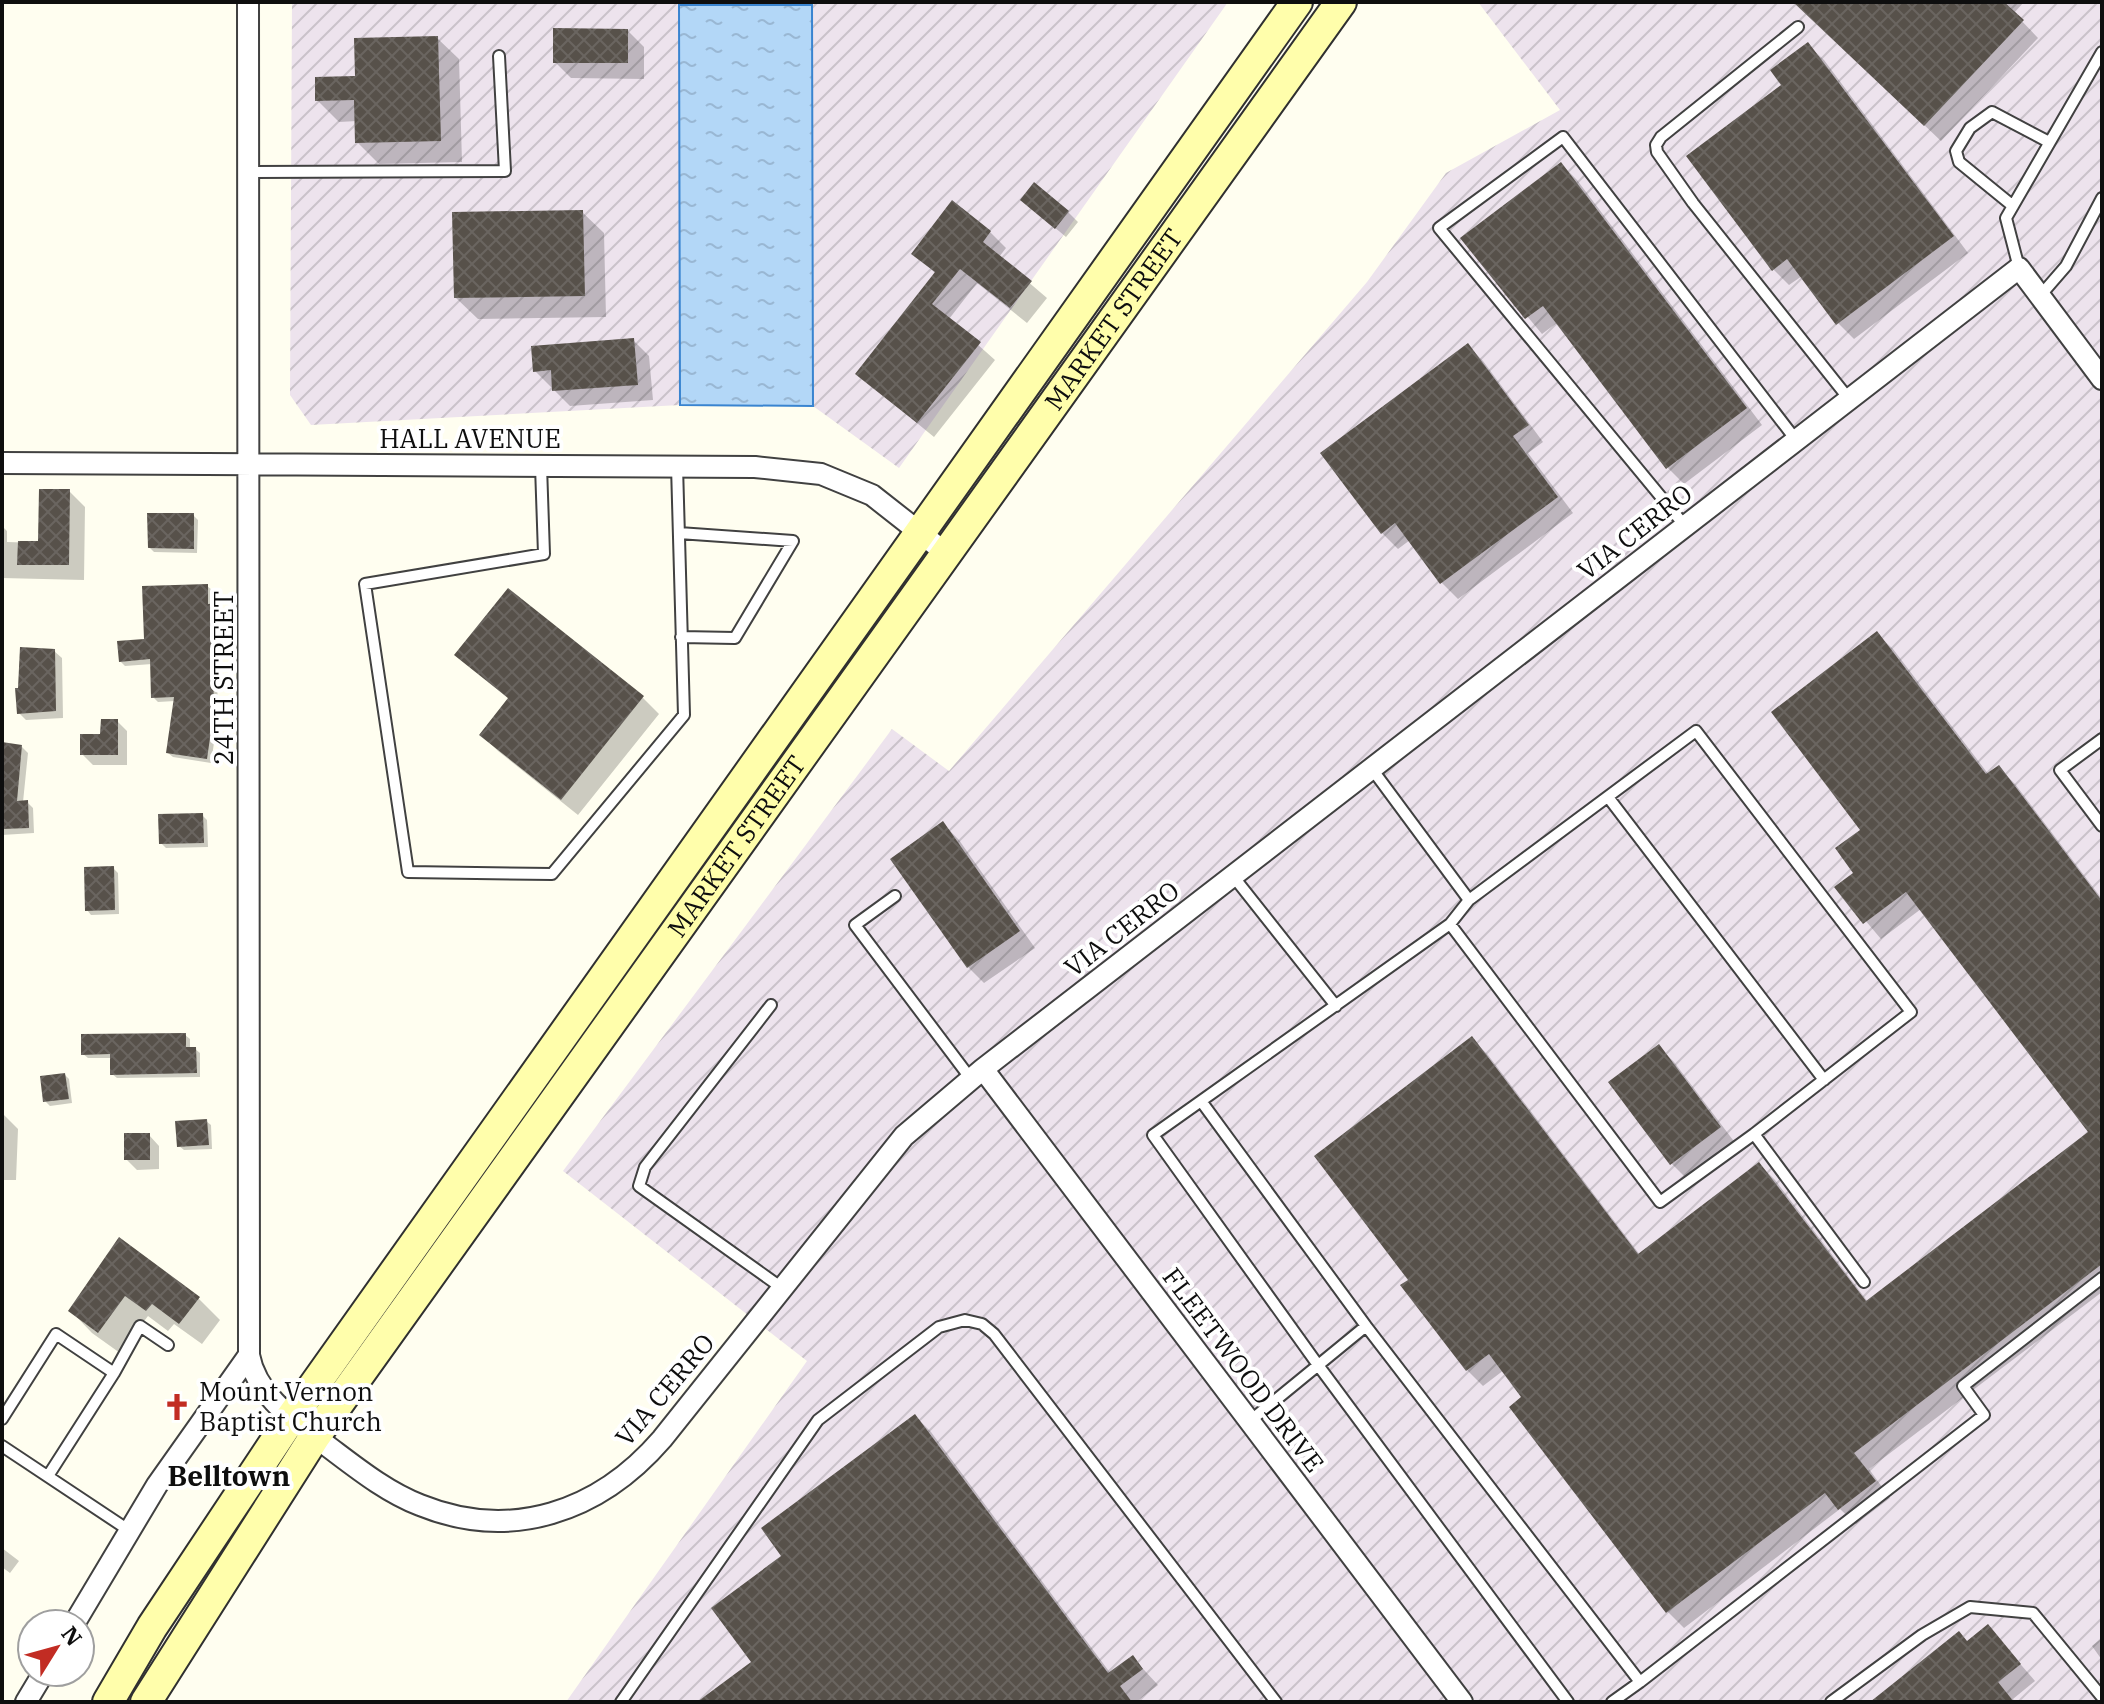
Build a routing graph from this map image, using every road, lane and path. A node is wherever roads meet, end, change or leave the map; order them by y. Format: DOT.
graph roads {
  1 [pos="248,2"];
  2 [pos="1341,2"];
  3 [pos="1292,4"];
  4 [pos="1798,27"];
  5 [pos="2102,52"];
  6 [pos="499,56"];
  7 [pos="2049,142"];
  8 [pos="248,172"];
  9 [pos="2102,198"];
  10 [pos="2013,206"];
  11 [pos="2019,268"];
  12 [pos="2040,296"];
  13 [pos="2102,379"];
  14 [pos="1849,399"];
  15 [pos="1796,440"];
  16 [pos="2,463"];
  17 [pos="250,464"];
  18 [pos="541,466"];
  19 [pos="677,466"];
  20 [pos="1685,526"];
  21 [pos="679,533"];
  22 [pos="920,534"];
  23 [pos="947,554"];
  24 [pos="681,637"];
  25 [pos="2102,739"];
  26 [pos="1372,769"];
  27 [pos="1608,797"];
  28 [pos="2102,826"];
  29 [pos="1233,876"];
  30 [pos="895,896"];
  31 [pos="1469,900"];
  32 [pos="1450,924"];
  33 [pos="771,1005"];
  34 [pos="1336,1006"];
  35 [pos="977,1074"];
  36 [pos="1824,1080"];
  37 [pos="1201,1101"];
  38 [pos="1754,1134"];
  39 [pos="2102,1278"];
  40 [pos="1864,1282"];
  41 [pos="782,1288"];
  42 [pos="1366,1326"];
  43 [pos="168,1345"];
  44 [pos="249,1355"];
  45 [pos="1318,1365"];
  46 [pos="114,1373"];
  47 [pos="291,1418"];
  48 [pos="2,1419"];
  49 [pos="1250,1421"];
  50 [pos="315,1436"];
  51 [pos="2,1446"];
  52 [pos="48,1476"];
  53 [pos="130,1531"];
  54 [pos="84,1608"];
  55 [pos="1640,1682"];
  56 [pos="2102,1697"];
  57 [pos="108,1702"];
  58 [pos="146,1702"];
  59 [pos="621,1702"];
  60 [pos="1276,1702"];
  61 [pos="1462,1702"];
  62 [pos="1568,1702"];
  63 [pos="1612,1702"];
  64 [pos="1831,1702"];
  1 -- 8 [label="street, 24TH STREET"];
  2 -- 23 [label="main road, MARKET STREET"];
  3 -- 22 [label="main road, MARKET STREET"];
  4 -- 14 [label="lane"];
  5 -- 7 [label="lane"];
  6 -- 8 [label="lane"];
  7 -- 10 [label="lane"];
  7 -- 10 [label="lane"];
  8 -- 17 [label="street, 24TH STREET"];
  9 -- 12 [label="lane"];
  10 -- 11 [label="lane"];
  11 -- 12 [label="street"];
  11 -- 14 [label="street, VIA CERRO"];
  12 -- 13 [label="street"];
  14 -- 15 [label="street, VIA CERRO"];
  15 -- 20 [label="street, VIA CERRO"];
  15 -- 20 [label="lane"];
  16 -- 17 [label="street, HALL AVENUE"];
  17 -- 18 [label="street, HALL AVENUE"];
  17 -- 44 [label="street, 24TH STREET"];
  18 -- 19 [label="street, HALL AVENUE"];
  18 -- 24 [label="lane"];
  19 -- 21 [label="lane"];
  19 -- 22 [label="street, HALL AVENUE"];
  20 -- 26 [label="street, VIA CERRO"];
  21 -- 24 [label="lane"];
  21 -- 24 [label="lane"];
  22 -- 23 [label="street, HALL AVENUE"];
  22 -- 47 [label="main road, MARKET STREET"];
  23 -- 50 [label="main road, MARKET STREET"];
  25 -- 28 [label="lane"];
  26 -- 29 [label="street, VIA CERRO"];
  26 -- 31 [label="lane"];
  27 -- 31 [label="lane"];
  27 -- 36 [label="lane"];
  27 -- 36 [label="lane"];
  29 -- 34 [label="lane"];
  29 -- 35 [label="street, VIA CERRO"];
  30 -- 35 [label="lane"];
  31 -- 32 [label="lane"];
  32 -- 34 [label="lane"];
  32 -- 38 [label="lane"];
  33 -- 41 [label="lane"];
  34 -- 37 [label="lane"];
  35 -- 41 [label="street, VIA CERRO"];
  35 -- 49 [label="street, FLEETWOOD DRIVE"];
  36 -- 38 [label="lane"];
  37 -- 42 [label="lane"];
  37 -- 45 [label="lane"];
  38 -- 40 [label="lane"];
  39 -- 55 [label="lane"];
  41 -- 50 [label="street, VIA CERRO"];
  42 -- 45 [label="lane"];
  42 -- 55 [label="lane"];
  43 -- 46 [label="lane"];
  44 -- 47 [label="street, 24TH STREET"];
  44 -- 53 [label="street"];
  45 -- 49 [label="lane"];
  45 -- 62 [label="lane"];
  46 -- 48 [label="lane"];
  46 -- 52 [label="lane"];
  47 -- 50 [label="street, VIA CERRO"];
  47 -- 57 [label="main road, MARKET STREET"];
  49 -- 61 [label="street, FLEETWOOD DRIVE"];
  50 -- 58 [label="main road, MARKET STREET"];
  51 -- 52 [label="lane"];
  52 -- 53 [label="lane"];
  53 -- 54 [label="street"];
  55 -- 63 [label="lane"];
  56 -- 64 [label="lane"];
  59 -- 60 [label="lane"];
}
